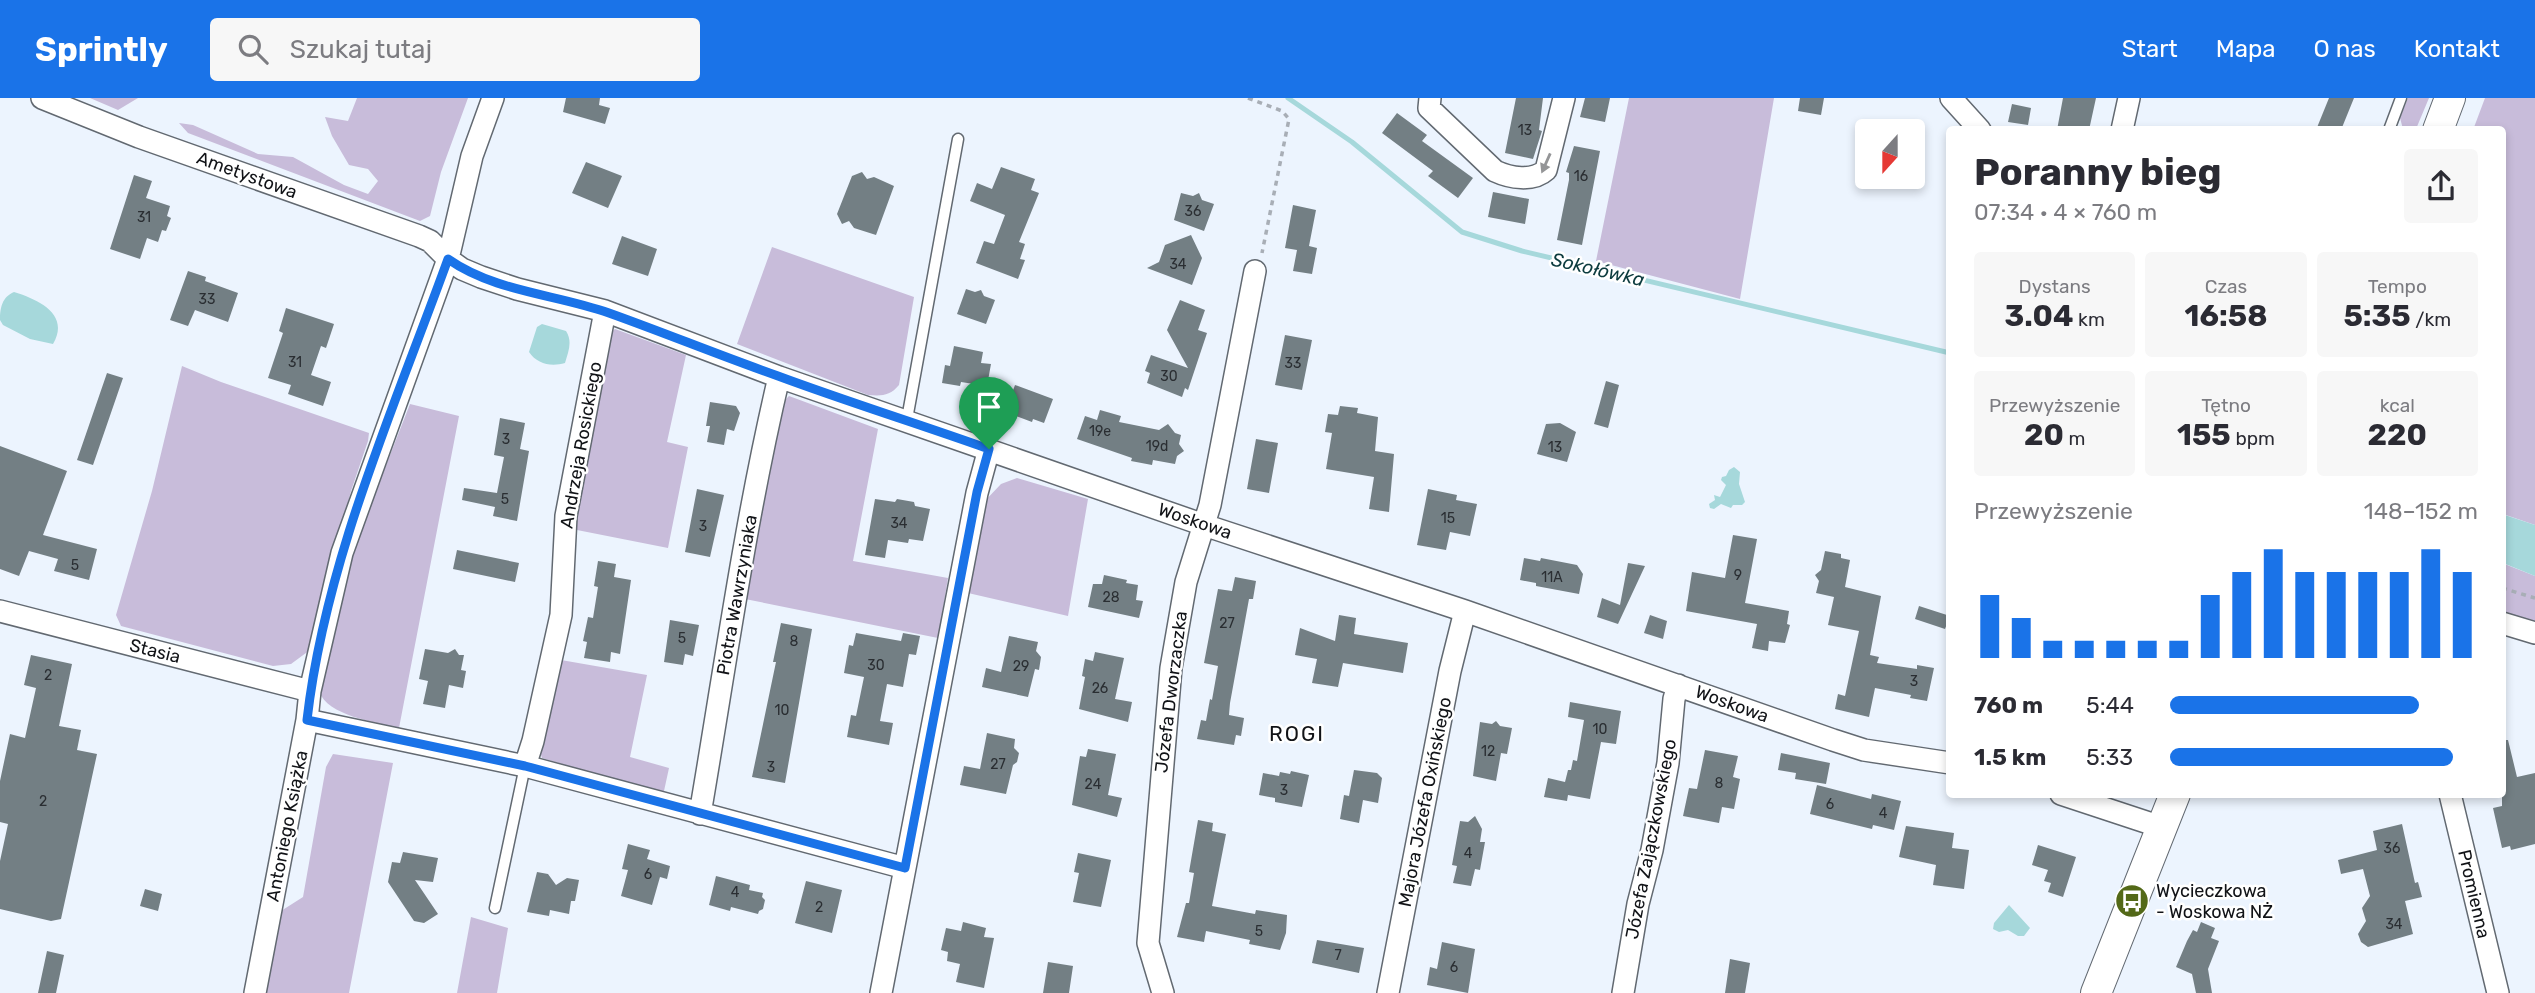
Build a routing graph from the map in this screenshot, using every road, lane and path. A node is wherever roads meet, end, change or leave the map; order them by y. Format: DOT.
graph roads {
  1 [pos="42,98"];
  2 [pos="493,98"];
  3 [pos="1248,98"];
  4 [pos="1430,98"];
  5 [pos="1564,98"];
  6 [pos="1951,98"];
  7 [pos="2129,98"];
  8 [pos="2401,98"];
  9 [pos="2450,98"];
  10 [pos="1976,126"];
  11 [pos="2123,126"];
  12 [pos="2390,126"];
  13 [pos="2440,126"];
  14 [pos="958,139"];
  15 [pos="448,259"];
  16 [pos="1255,271"];
  17 [pos="605,311"];
  18 [pos="779,377"];
  19 [pos="907,419"];
  20 [pos="989,449"];
  21 [pos="1204,525"];
  22 [pos="2506,589"];
  23 [pos="2535,598"];
  24 [pos="0,611"];
  25 [pos="1465,611"];
  26 [pos="2506,624"];
  27 [pos="2535,633"];
  28 [pos="1678,685"];
  29 [pos="310,691"];
  30 [pos="307,720"];
  31 [pos="1946,762"];
  32 [pos="525,766"];
  33 [pos="2073,798"];
  34 [pos="2173,798"];
  35 [pos="2451,798"];
  36 [pos="700,814"];
  37 [pos="2161,827"];
  38 [pos="905,868"];
  39 [pos="495,908"];
  40 [pos="255,993"];
  41 [pos="881,993"];
  42 [pos="1163,993"];
  43 [pos="1388,993"];
  44 [pos="1623,993"];
  45 [pos="2096,993"];
  46 [pos="2498,993"];
  1 -- 15 [label="street, Ametystowa"];
  2 -- 15 [label="street, Antoniego Książka"];
  3 -- 16 [label="path"];
  5 -- 4 [label="street, one-way"];
  6 -- 10 [label="street"];
  7 -- 11 [label="street"];
  8 -- 12 [label="lane"];
  9 -- 13 [label="street"];
  14 -- 19 [label="lane"];
  15 -- 17 [label="street, Woskowa"];
  15 -- 29 [label="street, Antoniego Książka"];
  16 -- 21 [label="street, Józefa Dworzaczka"];
  17 -- 18 [label="street, Woskowa"];
  17 -- 32 [label="street, Andrzeja Rosickiego"];
  18 -- 19 [label="street, Woskowa"];
  18 -- 36 [label="street, Piotra Wawrzyniaka"];
  19 -- 20 [label="street, Woskowa"];
  20 -- 21 [label="street, Woskowa"];
  20 -- 38 [label="street"];
  21 -- 25 [label="street, Woskowa"];
  21 -- 42 [label="street, Józefa Dworzaczka"];
  22 -- 23 [label="path"];
  24 -- 29 [label="street, Stasia"];
  25 -- 28 [label="street, Woskowa"];
  25 -- 43 [label="street, Majora Józefa Oxińskiego"];
  26 -- 27 [label="street"];
  28 -- 31 [label="street, Woskowa"];
  28 -- 44 [label="street, Józefa Zajączkowskiego"];
  29 -- 30 [label="street, Antoniego Książka"];
  30 -- 32 [label="street"];
  30 -- 40 [label="street, Antoniego Książka"];
  32 -- 36 [label="street"];
  32 -- 39 [label="lane, Andrzeja Rosickiego"];
  33 -- 37 [label="street"];
  34 -- 37 [label="street"];
  35 -- 46 [label="street, Promienna"];
  36 -- 38 [label="street"];
  37 -- 45 [label="street"];
  38 -- 41 [label="street"];
}
